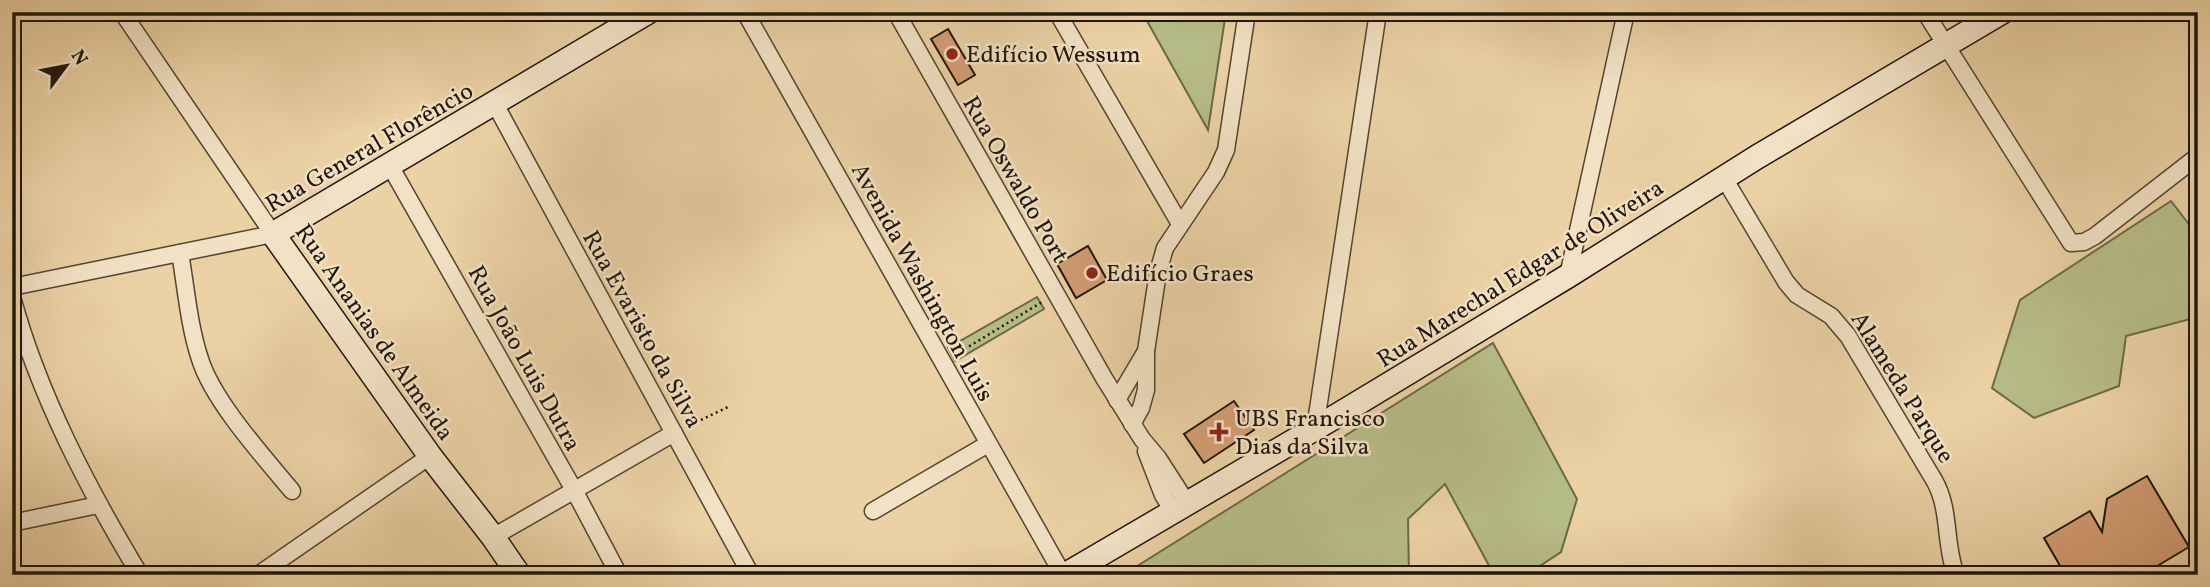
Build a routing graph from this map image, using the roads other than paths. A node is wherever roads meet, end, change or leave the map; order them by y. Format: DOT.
graph roads {
  1 [pos="122,12"];
  2 [pos="648,12"];
  3 [pos="745,12"];
  4 [pos="896,12"];
  5 [pos="1057,12"];
  6 [pos="1247,12"];
  7 [pos="1378,12"];
  8 [pos="1626,12"];
  9 [pos="1925,12"];
  10 [pos="2002,12"];
  11 [pos="1946,45"];
  12 [pos="495,104"];
  13 [pos="2198,156"];
  14 [pos="389,164"];
  15 [pos="1724,178"];
  16 [pos="1180,225"];
  17 [pos="273,234"];
  18 [pos="180,253"];
  19 [pos="1568,276"];
  20 [pos="12,287"];
  21 [pos="12,296"];
  22 [pos="1146,351"];
  23 [pos="1320,395"];
  24 [pos="1117,400"];
  25 [pos="1338,415"];
  26 [pos="1132,424"];
  27 [pos="1315,429"];
  28 [pos="674,433"];
  29 [pos="988,444"];
  30 [pos="429,456"];
  31 [pos="574,490"];
  32 [pos="292,491"];
  33 [pos="98,505"];
  34 [pos="1180,507"];
  35 [pos="873,511"];
  36 [pos="12,523"];
  37 [pos="493,537"];
  38 [pos="140,575"];
  39 [pos="258,575"];
  40 [pos="519,575"];
  41 [pos="619,575"];
  42 [pos="751,575"];
  43 [pos="1064,575"];
  44 [pos="1956,575"];
  1 -- 17 [label="street, Rua Ananias de Almeida"];
  2 -- 12 [label="main road, Rua General Florêncio"];
  3 -- 29 [label="street, Avenida Washington Luis"];
  4 -- 24 [label="street, Rua Oswaldo Port"];
  5 -- 16 [label="street"];
  6 -- 16 [label="street"];
  7 -- 23 [label="street"];
  8 -- 19 [label="street"];
  9 -- 11 [label="street"];
  10 -- 11 [label="main road, Rua Marechal Edgar de Oliveira"];
  11 -- 13 [label="street"];
  11 -- 15 [label="main road, Rua Marechal Edgar de Oliveira"];
  12 -- 14 [label="main road, Rua General Florêncio"];
  12 -- 28 [label="street, Rua Evaristo da Silva"];
  14 -- 17 [label="main road, Rua General Florêncio"];
  14 -- 31 [label="street, Rua João Luis Dutra"];
  15 -- 19 [label="main road, Rua Marechal Edgar de Oliveira"];
  15 -- 44 [label="street, Alameda Parque"];
  16 -- 22 [label="street"];
  17 -- 18 [label="street, Rua General Florêncio"];
  17 -- 30 [label="main road, Rua Ananias de Almeida"];
  18 -- 20 [label="street, Rua General Florêncio"];
  18 -- 32 [label="street"];
  19 -- 25 [label="main road, Rua Marechal Edgar de Oliveira"];
  21 -- 33 [label="street"];
  22 -- 24 [label="street"];
  22 -- 26 [label="street"];
  23 -- 25 [label="street"];
  23 -- 27 [label="street"];
  24 -- 26 [label="street, Rua Oswaldo Port"];
  25 -- 27 [label="main road, Rua Marechal Edgar de Oliveira"];
  26 -- 34 [label="street, Rua Oswaldo Port"];
  27 -- 34 [label="main road, Rua Marechal Edgar de Oliveira"];
  28 -- 31 [label="street"];
  28 -- 42 [label="street, Rua Evaristo da Silva"];
  29 -- 35 [label="street"];
  29 -- 43 [label="street, Avenida Washington Luis"];
  30 -- 37 [label="main road, Rua Ananias de Almeida"];
  30 -- 39 [label="street"];
  31 -- 37 [label="street"];
  31 -- 41 [label="street, Rua João Luis Dutra"];
  33 -- 36 [label="street"];
  33 -- 38 [label="street"];
  34 -- 43 [label="main road, Rua Marechal Edgar de Oliveira"];
  37 -- 40 [label="main road, Rua Ananias de Almeida"];
}
